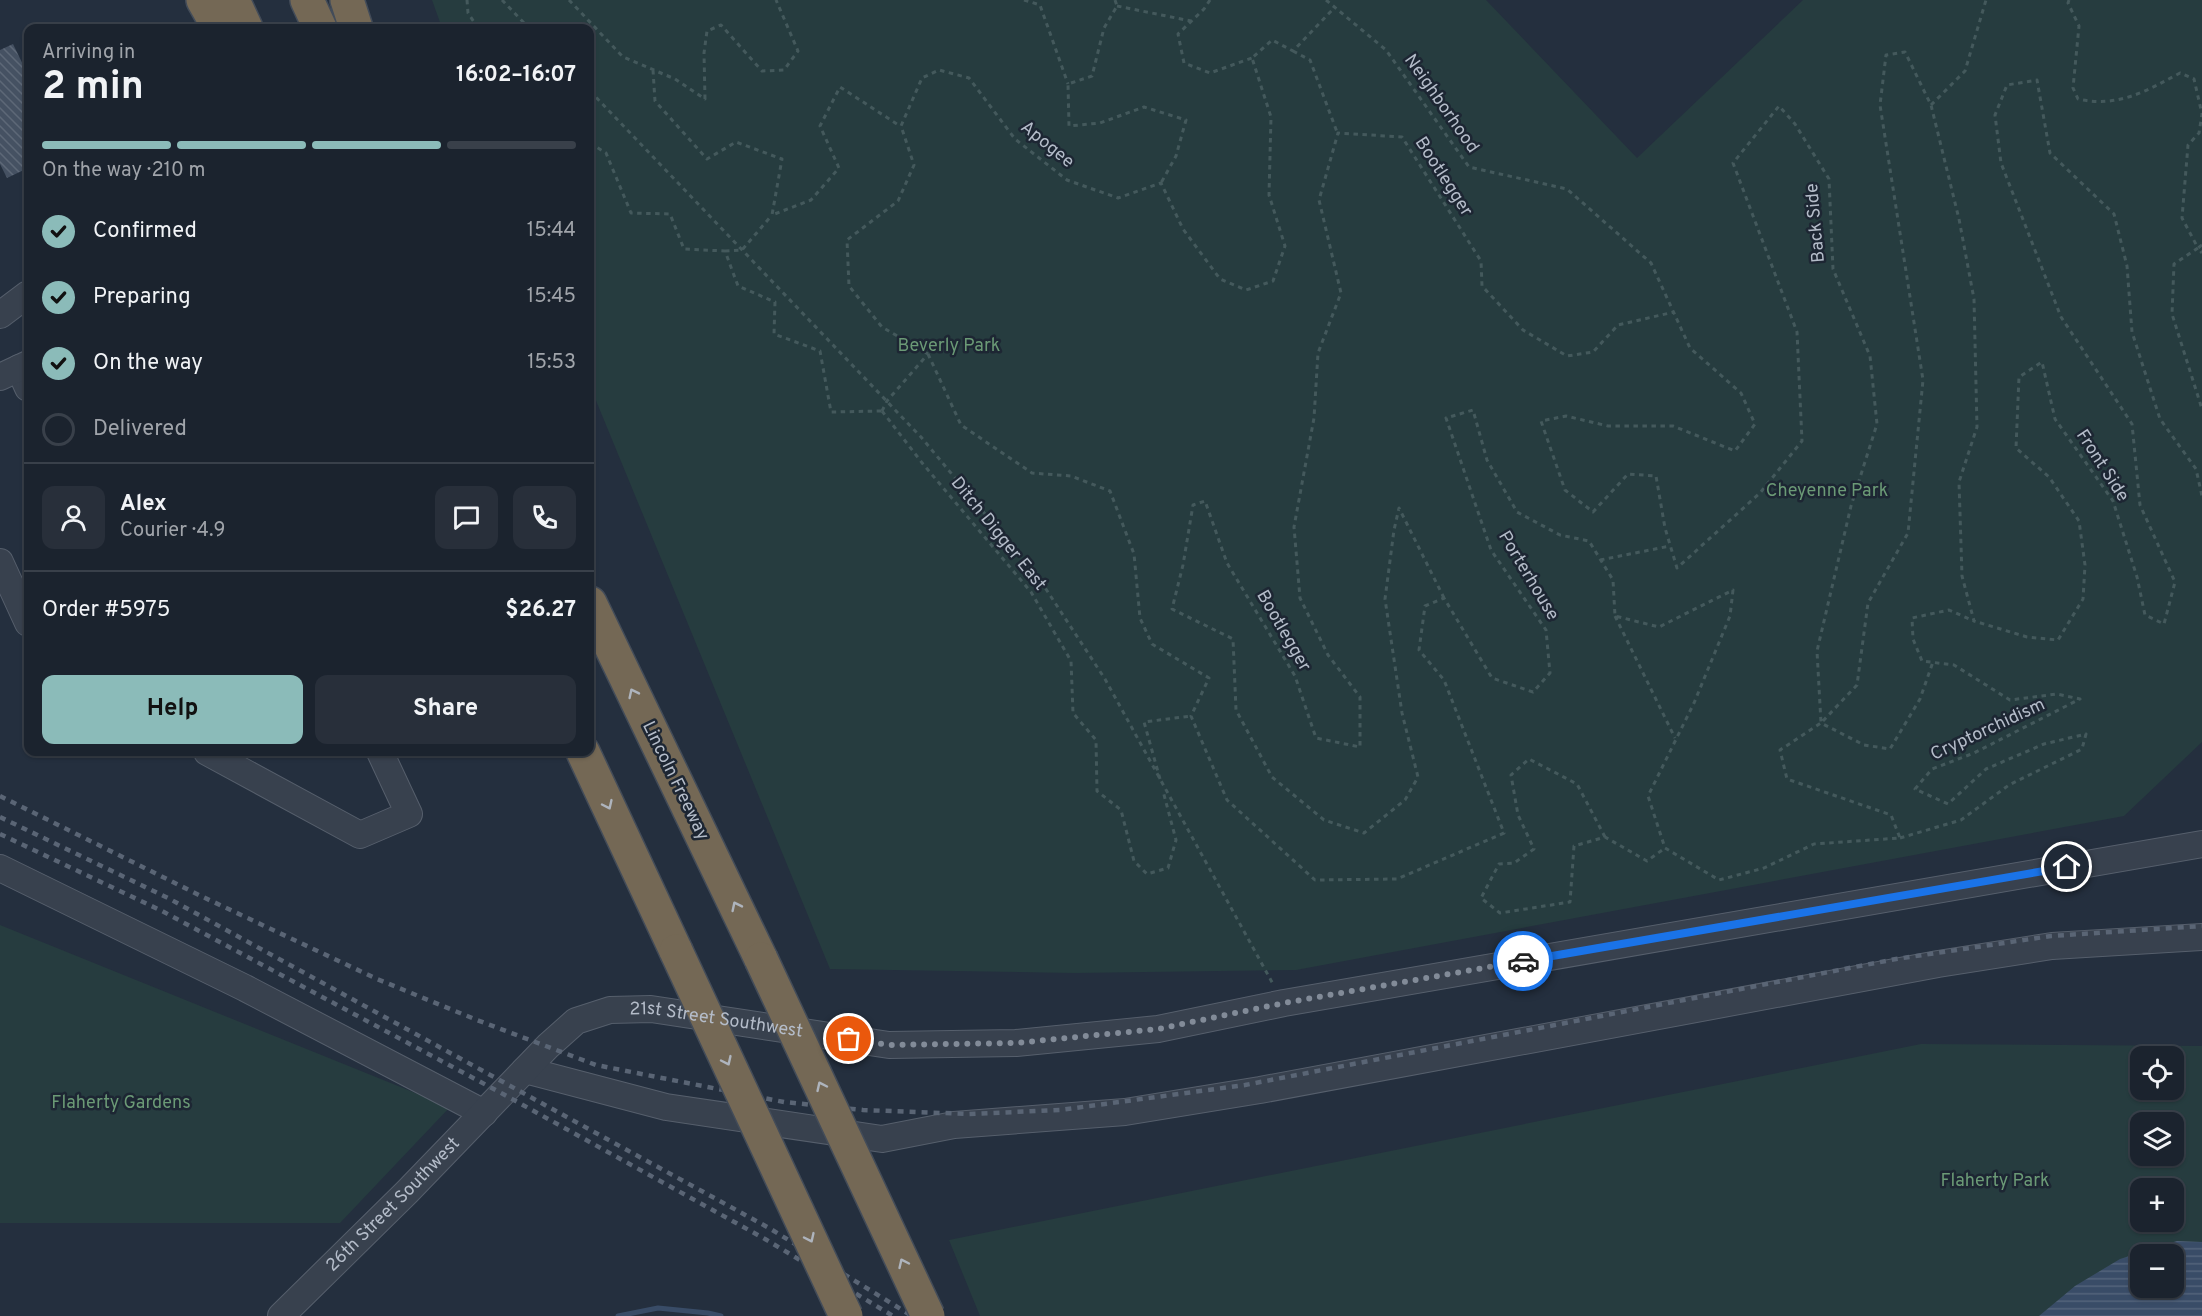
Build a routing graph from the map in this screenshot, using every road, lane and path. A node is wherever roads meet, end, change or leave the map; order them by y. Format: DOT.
graph roads {
  1 [pos="203,0"];
  2 [pos="232,0"];
  3 [pos="307,0"];
  4 [pos="347,0"];
  5 [pos="467,0"];
  6 [pos="502,0"];
  7 [pos="569,0"];
  8 [pos="776,0"];
  9 [pos="1024,0"];
  10 [pos="1115,0"];
  11 [pos="1210,0"];
  12 [pos="1326,0"];
  13 [pos="1986,0"];
  14 [pos="2069,0"];
  15 [pos="1117,6"];
  16 [pos="1335,7"];
  17 [pos="1191,21"];
  18 [pos="217,24"];
  19 [pos="244,24"];
  20 [pos="318,24"];
  21 [pos="355,24"];
  22 [pos="475,24"];
  23 [pos="526,24"];
  24 [pos="592,24"];
  25 [pos="594,26"];
  26 [pos="1293,51"];
  27 [pos="1252,58"];
  28 [pos="653,70"];
  29 [pos="1068,84"];
  30 [pos="594,95"];
  31 [pos="1931,105"];
  32 [pos="901,126"];
  33 [pos="1338,133"];
  34 [pos="594,146"];
  35 [pos="1161,183"];
  36 [pos="772,215"];
  37 [pos="2200,246"];
  38 [pos="742,250"];
  39 [pos="725,251"];
  40 [pos="2202,253"];
  41 [pos="24,297"];
  42 [pos="1674,312"];
  43 [pos="0,315"];
  44 [pos="928,354"];
  45 [pos="887,401"];
  46 [pos="2202,409"];
  47 [pos="882,411"];
  48 [pos="2202,496"];
  49 [pos="1670,546"];
  50 [pos="1600,560"];
  51 [pos="0,562"];
  52 [pos="1444,598"];
  53 [pos="594,611"];
  54 [pos="24,614"];
  55 [pos="1616,616"];
  56 [pos="1974,621"];
  57 [pos="1933,662"];
  58 [pos="1191,716"];
  59 [pos="1821,723"];
  60 [pos="1675,738"];
  61 [pos="214,756"];
  62 [pos="382,756"];
  63 [pos="585,756"];
  64 [pos="1162,784"];
  65 [pos="1605,837"];
  66 [pos="1900,838"];
  67 [pos="2202,844"];
  68 [pos="1665,848"];
  69 [pos="0,868"];
  70 [pos="2202,938"];
  71 [pos="1284,1003"];
  72 [pos="525,1070"];
  73 [pos="502,1094"];
  74 [pos="484,1113"];
  75 [pos="281,1316"];
  76 [pos="846,1316"];
  77 [pos="928,1316"];
  1 -- 18 [label="highway"];
  2 -- 19 [label="highway"];
  3 -- 20 [label="highway"];
  4 -- 21 [label="highway"];
  5 -- 22 [label="path"];
  6 -- 23 [label="path"];
  7 -- 24 [label="path"];
  8 -- 28 [label="path"];
  9 -- 29 [label="path"];
  10 -- 15 [label="path"];
  11 -- 17 [label="path"];
  12 -- 16 [label="path, Neighborhood"];
  13 -- 31 [label="path"];
  14 -- 37 [label="path"];
  15 -- 17 [label="path"];
  15 -- 29 [label="path"];
  16 -- 26 [label="path"];
  16 -- 42 [label="path, Neighborhood"];
  17 -- 27 [label="path"];
  25 -- 28 [label="path"];
  26 -- 27 [label="path"];
  26 -- 33 [label="path"];
  27 -- 35 [label="path"];
  28 -- 36 [label="path"];
  29 -- 35 [label="path"];
  30 -- 38 [label="path"];
  31 -- 56 [label="path"];
  31 -- 59 [label="path"];
  32 -- 35 [label="path, Apogee"];
  32 -- 36 [label="path"];
  32 -- 44 [label="path"];
  33 -- 42 [label="path, Bootlegger"];
  33 -- 52 [label="path, Bootlegger"];
  34 -- 39 [label="path"];
  36 -- 38 [label="path"];
  37 -- 40 [label="path"];
  37 -- 46 [label="path"];
  38 -- 39 [label="path"];
  38 -- 45 [label="path"];
  39 -- 47 [label="path"];
  41 -- 43 [label="street"];
  42 -- 49 [label="path, Back Side"];
  44 -- 45 [label="path"];
  44 -- 58 [label="path"];
  45 -- 47 [label="path"];
  45 -- 64 [label="path"];
  47 -- 64 [label="path, Ditch Digger East"];
  48 -- 56 [label="path, Front Side"];
  49 -- 50 [label="path"];
  49 -- 59 [label="path, Back Side"];
  50 -- 52 [label="path, Porterhouse"];
  50 -- 55 [label="path, Porterhouse"];
  51 -- 54 [label="street"];
  52 -- 58 [label="path"];
  77 -- 53 [label="highway, Lincoln Freeway, one-way, bridge"];
  55 -- 60 [label="path"];
  55 -- 60 [label="path"];
  56 -- 57 [label="path"];
  57 -- 59 [label="path"];
  57 -- 66 [label="path, Cryptorchidism"];
  58 -- 64 [label="path"];
  59 -- 66 [label="path"];
  60 -- 68 [label="path"];
  61 -- 62 [label="street"];
  63 -- 76 [label="highway, one-way, bridge"];
  64 -- 71 [label="path"];
  65 -- 65 [label="path"];
  65 -- 68 [label="path"];
  66 -- 68 [label="path"];
  67 -- 71 [label="street, 21st Street Southwest"];
  69 -- 74 [label="street"];
  70 -- 72 [label="street"];
  71 -- 72 [label="street, 21st Street Southwest"];
  72 -- 73 [label="street, 21st Street Southwest"];
  73 -- 74 [label="street, 26th Street Southwest"];
  74 -- 75 [label="street, 26th Street Southwest"];
}
